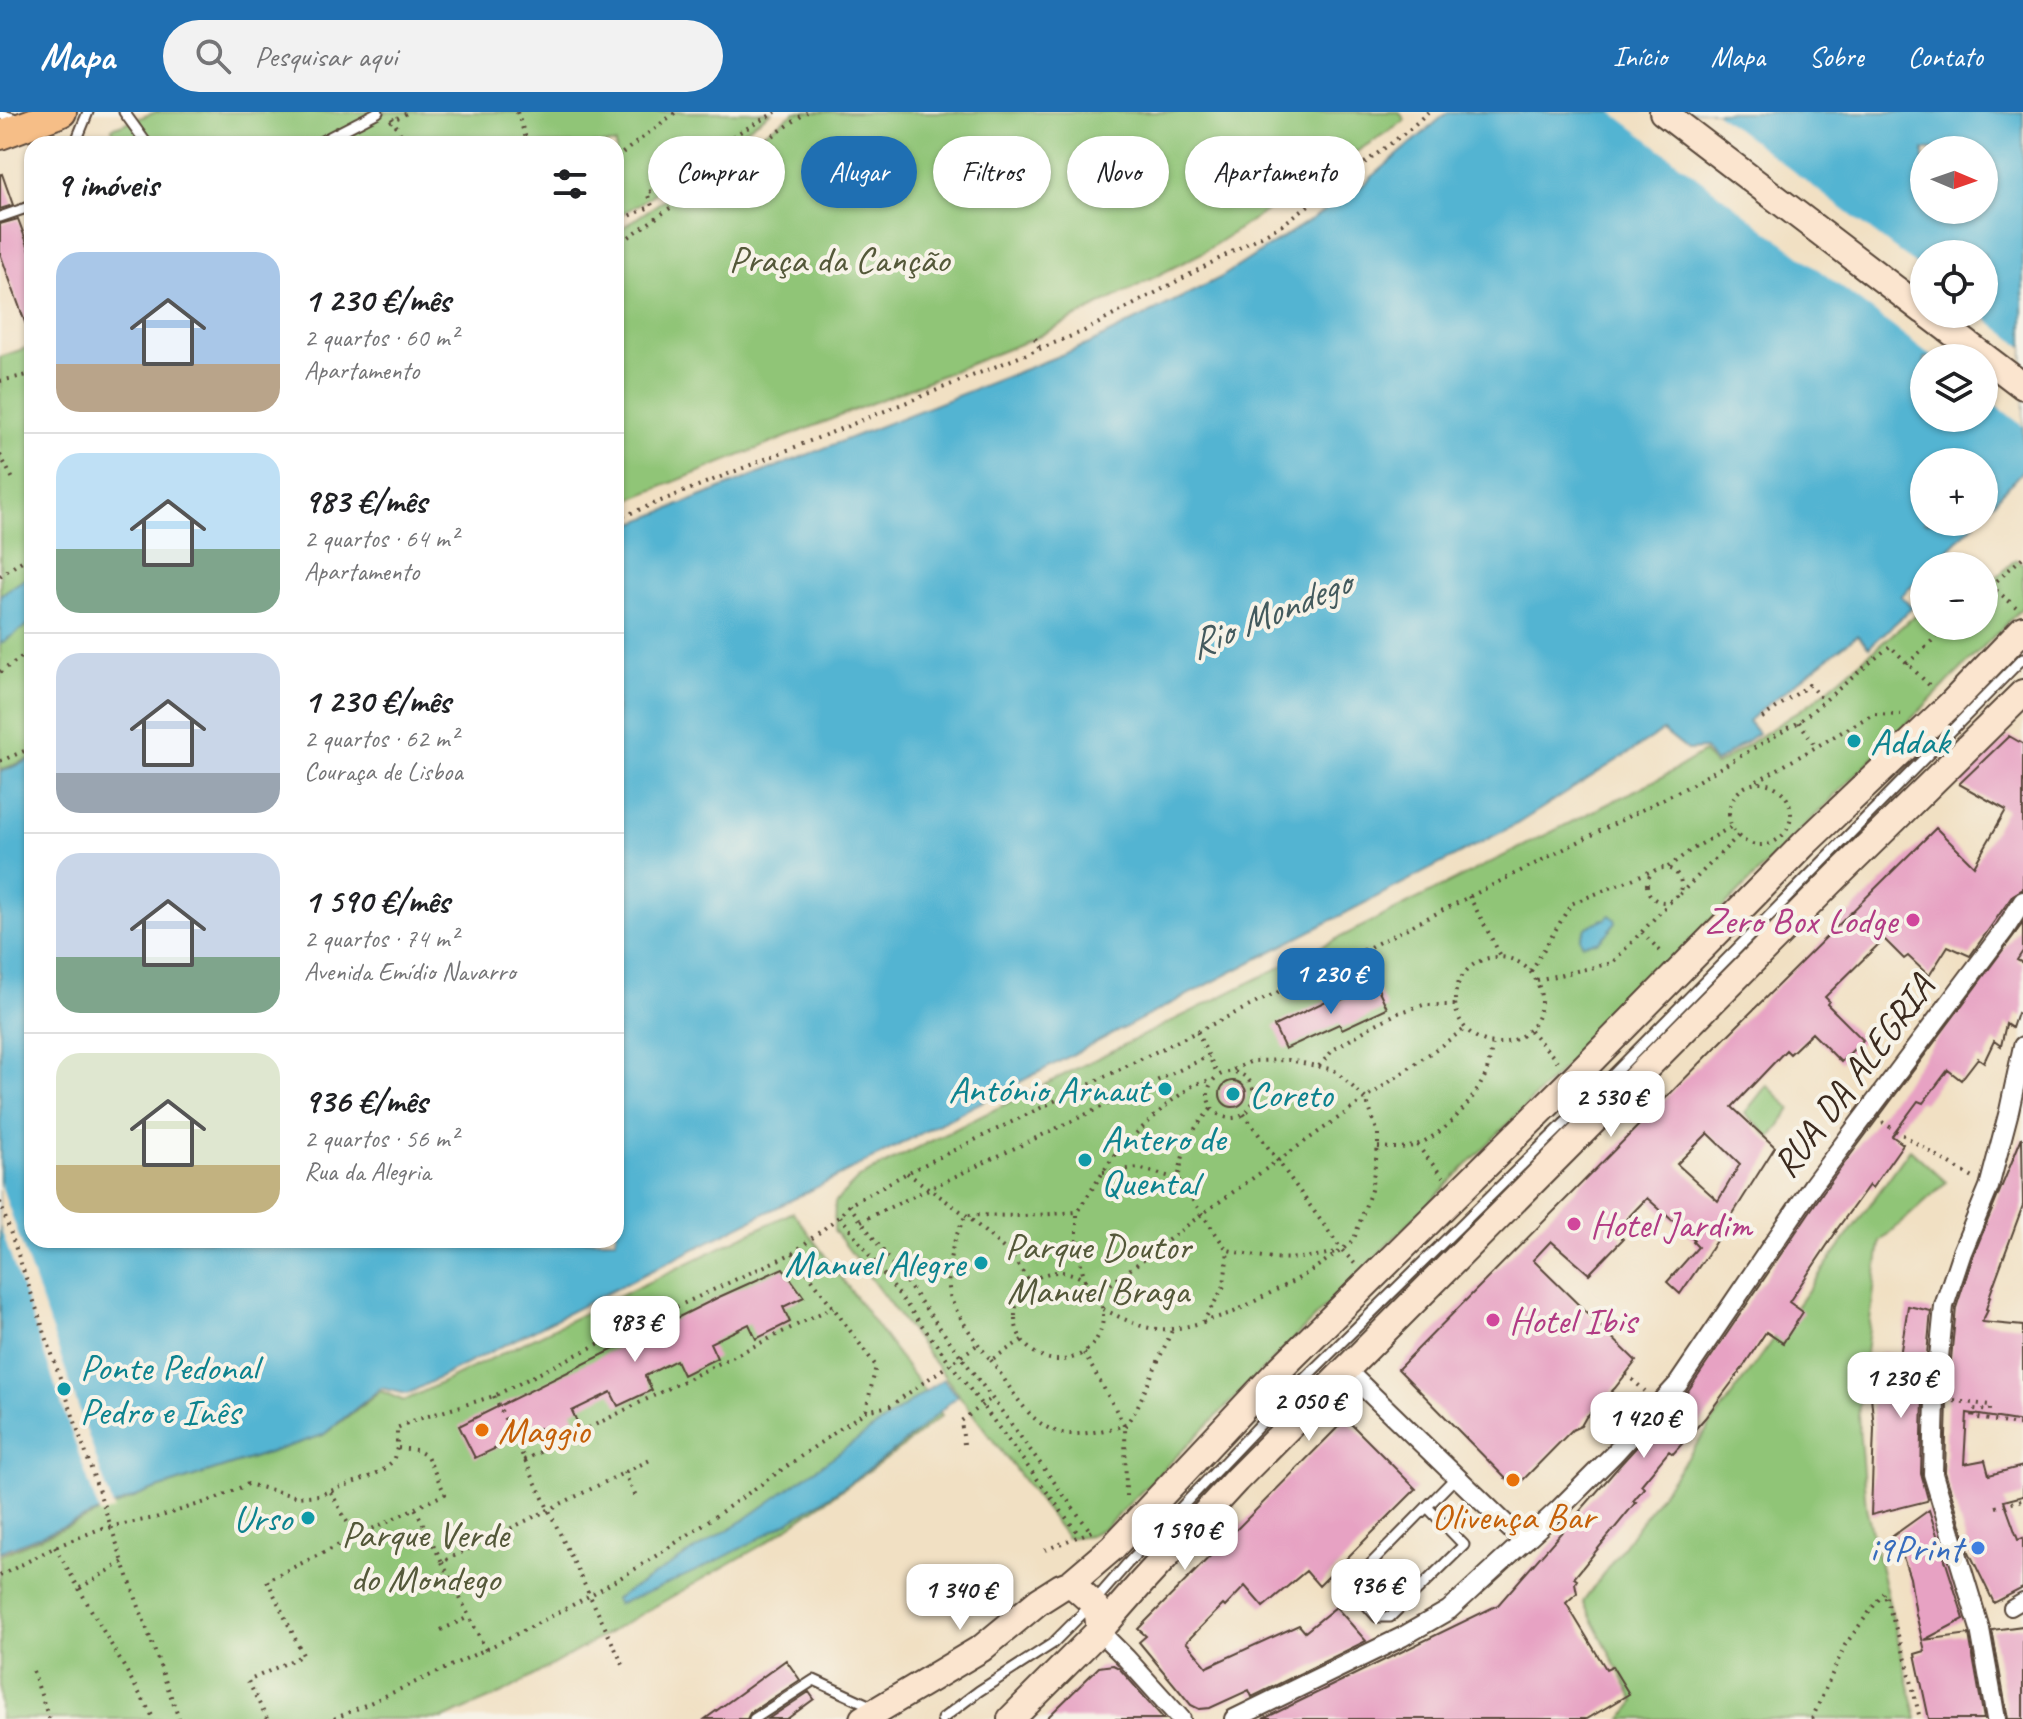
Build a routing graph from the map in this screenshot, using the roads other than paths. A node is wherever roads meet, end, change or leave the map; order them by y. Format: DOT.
graph roads {
  1 [pos="62,112"];
  2 [pos="88,112"];
  3 [pos="124,112"];
  4 [pos="378,112"];
  5 [pos="1663,112"];
  6 [pos="0,114"];
  7 [pos="13,122"];
  8 [pos="78,136"];
  9 [pos="141,136"];
  10 [pos="332,136"];
  11 [pos="24,209"];
  12 [pos="0,217"];
  13 [pos="1910,300"];
  14 [pos="1947,328"];
  15 [pos="2023,386"];
  16 [pos="2020,618"];
  17 [pos="2023,658"];
  18 [pos="2023,693"];
  19 [pos="2023,901"];
  20 [pos="2023,1046"];
  21 [pos="1346,1370"];
  22 [pos="1456,1477"];
  23 [pos="1427,1507"];
  24 [pos="1523,1541"];
  25 [pos="1071,1583"];
  26 [pos="1093,1603"];
  27 [pos="1390,1617"];
  28 [pos="1099,1631"];
  29 [pos="1402,1637"];
  30 [pos="872,1715"];
  31 [pos="754,1719"];
  32 [pos="942,1719"];
  33 [pos="1011,1719"];
  34 [pos="1181,1719"];
  35 [pos="1234,1719"];
  36 [pos="1996,1719"];
  1 -- 7 [label="main road"];
  2 -- 8 [label="lane"];
  3 -- 9 [label="lane"];
  4 -- 10 [label="lane"];
  5 -- 13 [label="main road"];
  6 -- 7 [label="lane"];
  11 -- 12 [label="lane"];
  14 -- 15 [label="main road"];
  16 -- 25 [label="main road"];
  17 -- 26 [label="lane"];
  18 -- 21 [label="main road"];
  19 -- 24 [label="street, RUA DA ALEGRIA"];
  20 -- 36 [label="street"];
  21 -- 22 [label="street"];
  21 -- 28 [label="main road"];
  22 -- 23 [label="lane"];
  22 -- 24 [label="street"];
  23 -- 27 [label="lane"];
  23 -- 27 [label="lane"];
  24 -- 29 [label="street, RUA DA ALEGRIA"];
  25 -- 26 [label="main road"];
  25 -- 30 [label="main road"];
  26 -- 28 [label="main road"];
  26 -- 32 [label="lane"];
  27 -- 29 [label="lane"];
  28 -- 33 [label="main road"];
  28 -- 34 [label="street"];
  29 -- 35 [label="street, RUA DA ALEGRIA"];
  30 -- 31 [label="lane"];
}
